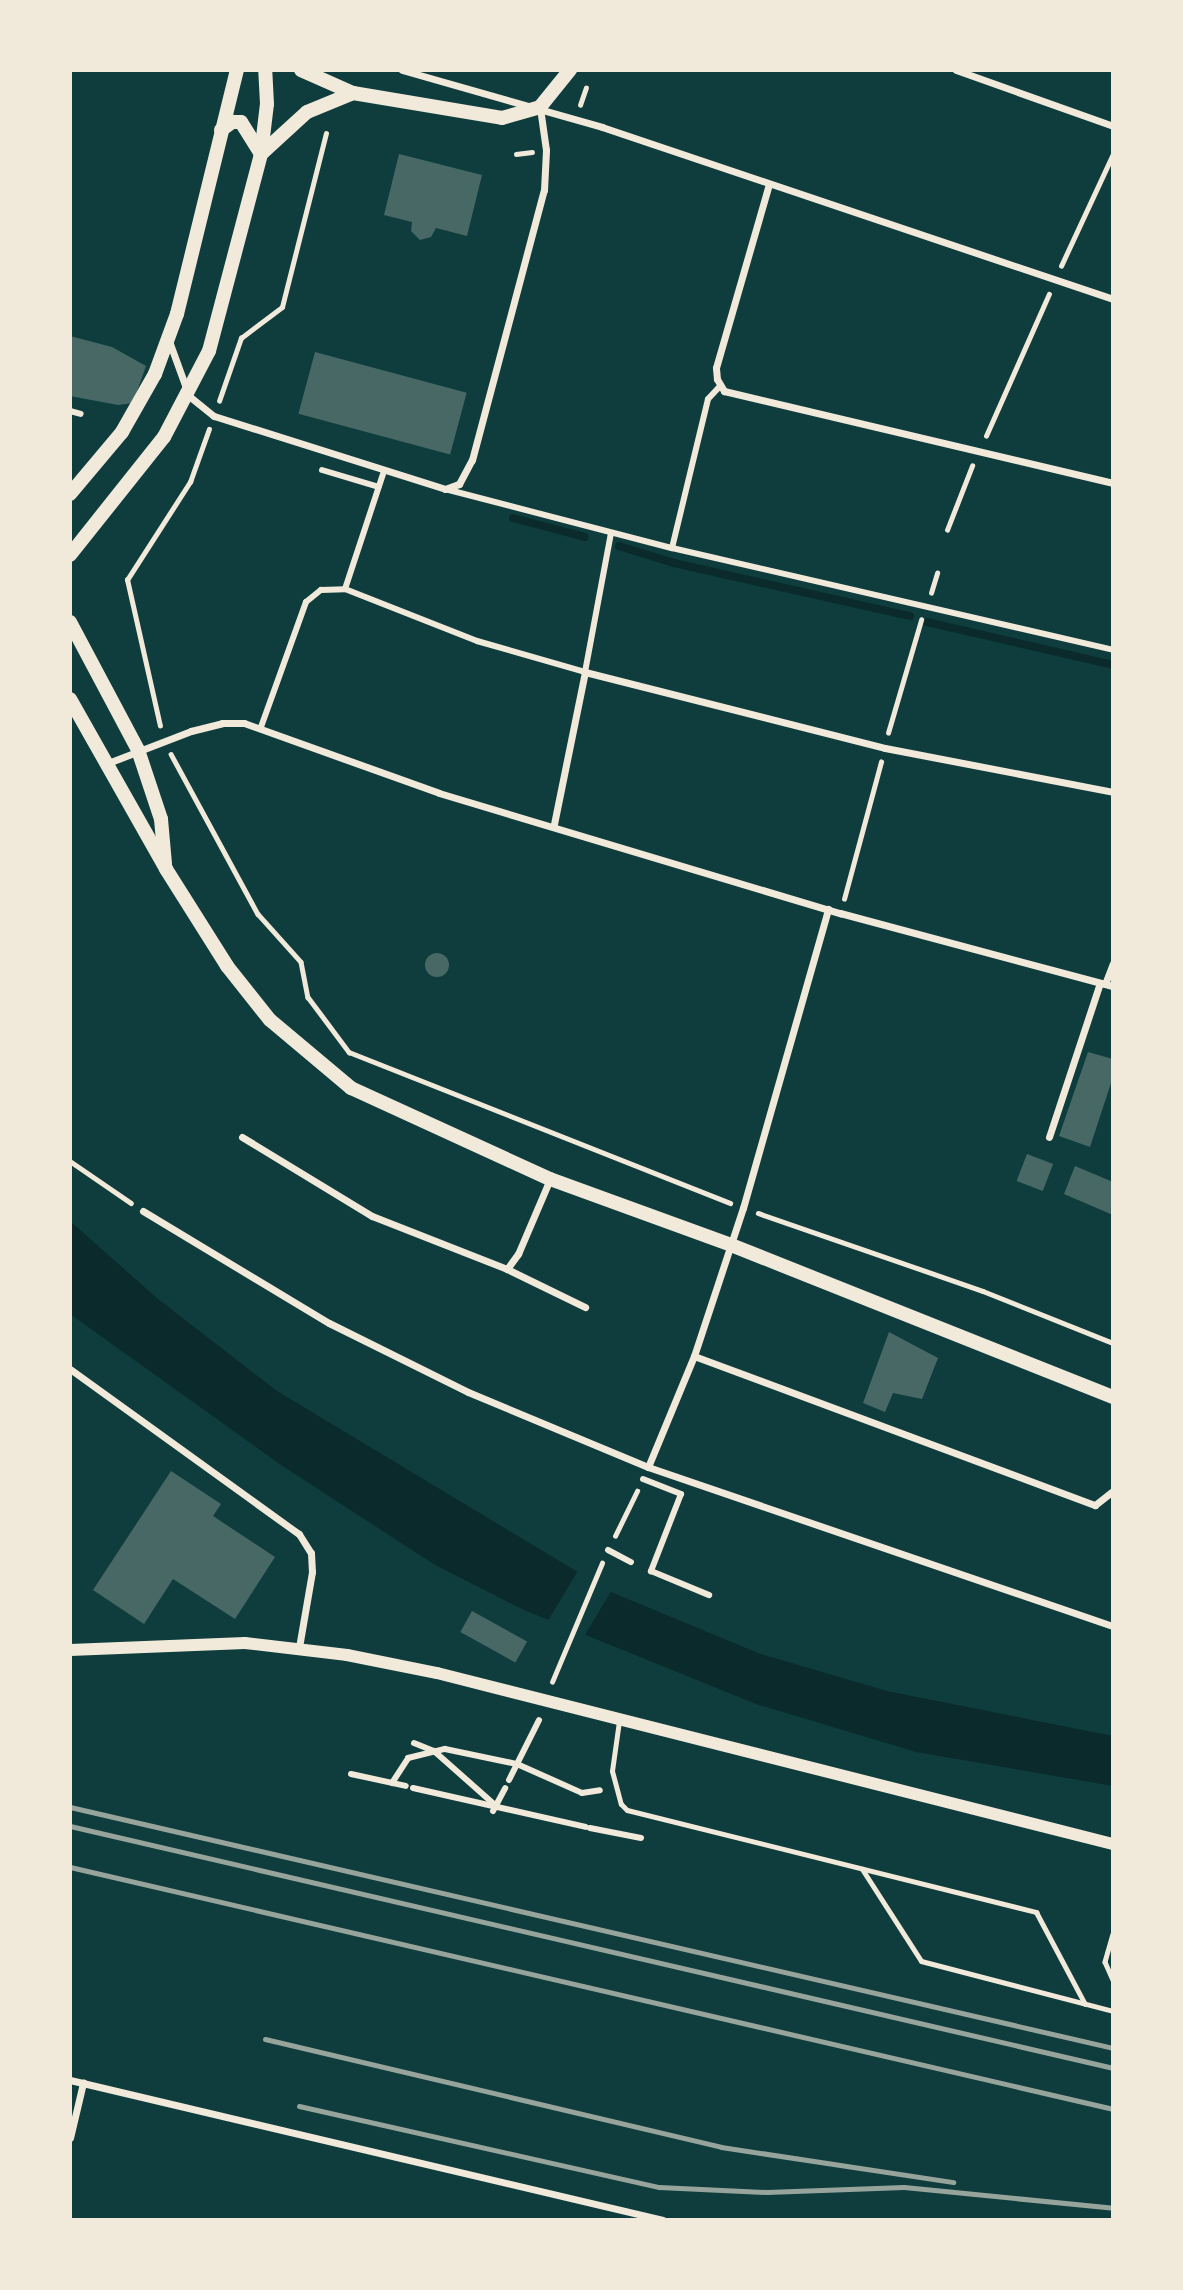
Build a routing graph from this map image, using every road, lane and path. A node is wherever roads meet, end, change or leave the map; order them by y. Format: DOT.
graph roads {
  1 [pos="237,70"];
  2 [pos="265,70"];
  3 [pos="301,70"];
  4 [pos="402,70"];
  5 [pos="570,70"];
  6 [pos="957,70"];
  7 [pos="353,93"];
  8 [pos="540,107"];
  9 [pos="1113,126"];
  10 [pos="221,130"];
  11 [pos="326,133"];
  12 [pos="261,154"];
  13 [pos="1113,154"];
  14 [pos="769,184"];
  15 [pos="1055,280"];
  16 [pos="1113,299"];
  17 [pos="168,339"];
  18 [pos="720,386"];
  19 [pos="188,396"];
  20 [pos="218,403"];
  21 [pos="70,411"];
  22 [pos="81,414"];
  23 [pos="206,438"];
  24 [pos="978,453"];
  25 [pos="323,470"];
  26 [pos="384,471"];
  27 [pos="1113,484"];
  28 [pos="379,487"];
  29 [pos="445,489"];
  30 [pos="70,494"];
  31 [pos="947,530"];
  32 [pos="611,533"];
  33 [pos="671,548"];
  34 [pos="70,555"];
  35 [pos="345,589"];
  36 [pos="926,607"];
  37 [pos="72,625"];
  38 [pos="1113,650"];
  39 [pos="584,672"];
  40 [pos="70,699"];
  41 [pos="159,724"];
  42 [pos="261,727"];
  43 [pos="884,748"];
  44 [pos="138,750"];
  45 [pos="171,755"];
  46 [pos="107,763"];
  47 [pos="1113,792"];
  48 [pos="554,824"];
  49 [pos="166,869"];
  50 [pos="828,909"];
  51 [pos="840,913"];
  52 [pos="1113,963"];
  53 [pos="1106,984"];
  54 [pos="242,1137"];
  55 [pos="1049,1137"];
  56 [pos="70,1161"];
  57 [pos="550,1179"];
  58 [pos="743,1208"];
  59 [pos="144,1211"];
  60 [pos="731,1245"];
  61 [pos="507,1269"];
  62 [pos="584,1307"];
  63 [pos="1113,1343"];
  64 [pos="694,1356"];
  65 [pos="70,1369"];
  66 [pos="1113,1397"];
  67 [pos="649,1467"];
  68 [pos="643,1479"];
  69 [pos="1113,1491"];
  70 [pos="607,1552"];
  71 [pos="631,1562"];
  72 [pos="709,1595"];
  73 [pos="1113,1626"];
  74 [pos="299,1647"];
  75 [pos="70,1650"];
  76 [pos="552,1682"];
  77 [pos="539,1720"];
  78 [pos="619,1721"];
  79 [pos="414,1743"];
  80 [pos="434,1751"];
  81 [pos="517,1763"];
  82 [pos="351,1774"];
  83 [pos="509,1780"];
  84 [pos="391,1783"];
  85 [pos="505,1788"];
  86 [pos="600,1790"];
  87 [pos="495,1809"];
  88 [pos="641,1838"];
  89 [pos="1113,1844"];
  90 [pos="862,1869"];
  91 [pos="1113,1934"];
  92 [pos="1113,1980"];
  93 [pos="1085,2004"];
  94 [pos="1113,2011"];
  95 [pos="70,2080"];
  96 [pos="83,2083"];
  97 [pos="70,2138"];
  98 [pos="663,2220"];
  1 -- 10 [label="main road"];
  2 -- 12 [label="main road"];
  3 -- 7 [label="main road"];
  4 -- 8 [label="street"];
  5 -- 8 [label="main road"];
  6 -- 9 [label="street"];
  7 -- 8 [label="main road"];
  7 -- 12 [label="main road"];
  8 -- 14 [label="street"];
  8 -- 29 [label="street"];
  10 -- 12 [label="main road"];
  10 -- 17 [label="main road"];
  11 -- 20 [label="path"];
  12 -- 19 [label="main road"];
  13 -- 15 [label="path"];
  14 -- 15 [label="street"];
  14 -- 18 [label="street"];
  15 -- 16 [label="street"];
  15 -- 24 [label="path"];
  17 -- 19 [label="street"];
  17 -- 30 [label="main road"];
  18 -- 24 [label="street"];
  18 -- 33 [label="street"];
  19 -- 26 [label="street"];
  19 -- 34 [label="main road"];
  21 -- 22 [label="street"];
  23 -- 41 [label="path"];
  24 -- 27 [label="street"];
  24 -- 31 [label="path"];
  25 -- 28 [label="street"];
  26 -- 28 [label="street"];
  26 -- 29 [label="street"];
  28 -- 35 [label="street"];
  29 -- 32 [label="street"];
  32 -- 33 [label="street"];
  32 -- 39 [label="street"];
  33 -- 36 [label="street"];
  35 -- 39 [label="street"];
  35 -- 42 [label="street"];
  36 -- 38 [label="street"];
  36 -- 43 [label="path"];
  37 -- 44 [label="main road"];
  39 -- 43 [label="street"];
  39 -- 48 [label="street"];
  40 -- 46 [label="main road"];
  42 -- 44 [label="street"];
  42 -- 48 [label="street"];
  43 -- 47 [label="street"];
  43 -- 51 [label="path"];
  44 -- 46 [label="street"];
  44 -- 49 [label="main road"];
  45 -- 58 [label="path"];
  46 -- 49 [label="main road"];
  48 -- 50 [label="street"];
  49 -- 57 [label="main road"];
  50 -- 51 [label="street"];
  50 -- 58 [label="street"];
  51 -- 53 [label="street"];
  52 -- 53 [label="street"];
  53 -- 55 [label="street"];
  54 -- 61 [label="street"];
  56 -- 59 [label="path"];
  57 -- 60 [label="main road"];
  57 -- 61 [label="street"];
  58 -- 60 [label="street"];
  58 -- 63 [label="path"];
  59 -- 67 [label="street"];
  60 -- 64 [label="street"];
  60 -- 66 [label="main road"];
  61 -- 62 [label="street"];
  64 -- 67 [label="street"];
  64 -- 69 [label="street"];
  65 -- 74 [label="street"];
  67 -- 73 [label="street"];
  68 -- 70 [label="path"];
  68 -- 72 [label="street"];
  70 -- 71 [label="street"];
  70 -- 76 [label="path"];
  74 -- 75 [label="street"];
  74 -- 78 [label="street"];
  77 -- 81 [label="street"];
  78 -- 89 [label="street"];
  78 -- 90 [label="lane"];
  79 -- 80 [label="street"];
  80 -- 81 [label="street"];
  80 -- 84 [label="street"];
  80 -- 87 [label="street"];
  81 -- 83 [label="street"];
  81 -- 86 [label="street"];
  82 -- 84 [label="street"];
  84 -- 87 [label="street"];
  85 -- 87 [label="street"];
  87 -- 88 [label="street"];
  90 -- 93 [label="lane"];
  90 -- 93 [label="lane"];
  91 -- 92 [label="path"];
  93 -- 94 [label="lane"];
  95 -- 96 [label="street"];
  96 -- 97 [label="street"];
  96 -- 98 [label="street"];
}
